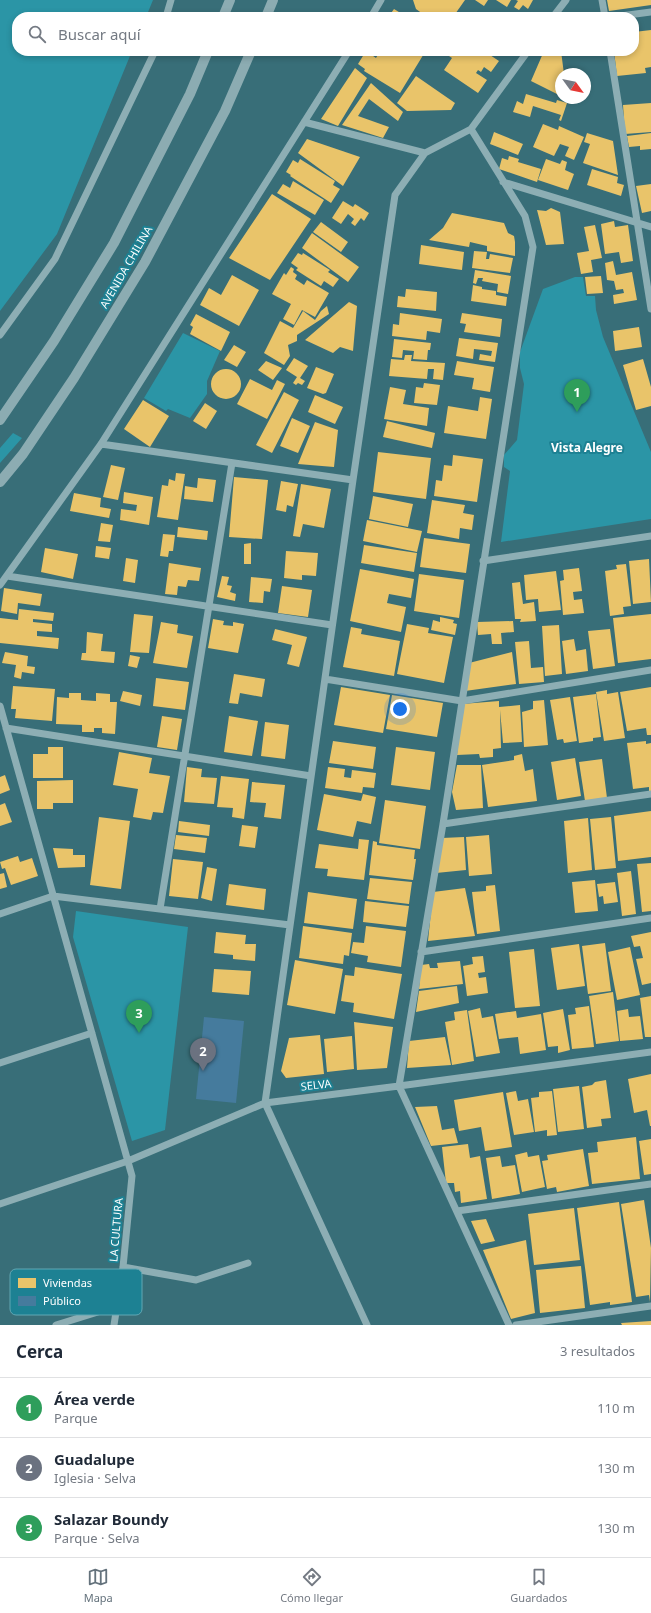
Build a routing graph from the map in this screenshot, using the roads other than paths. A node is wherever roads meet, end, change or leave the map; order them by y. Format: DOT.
graph roads {
  1 [pos="171,0"];
  2 [pos="230,0"];
  3 [pos="273,0"];
  4 [pos="381,0"];
  5 [pos="566,0"];
  6 [pos="602,0"];
  7 [pos="167,12"];
  8 [pos="225,12"];
  9 [pos="268,12"];
  10 [pos="373,12"];
  11 [pos="557,12"];
  12 [pos="604,12"];
  13 [pos="651,12"];
  14 [pos="639,14"];
  15 [pos="153,56"];
  16 [pos="206,56"];
  17 [pos="249,56"];
  18 [pos="346,56"];
  19 [pos="524,56"];
  20 [pos="611,56"];
  21 [pos="304,122"];
  22 [pos="471,129"];
  23 [pos="425,153"];
  24 [pos="504,182"];
  25 [pos="638,223"];
  26 [pos="651,227"];
  27 [pos="651,309"];
  28 [pos="0,335"];
  29 [pos="0,420"];
  30 [pos="101,444"];
  31 [pos="232,463"];
  32 [pos="353,480"];
  33 [pos="0,482"];
  34 [pos="651,536"];
  35 [pos="483,561"];
  36 [pos="7,576"];
  37 [pos="0,585"];
  38 [pos="209,607"];
  39 [pos="332,626"];
  40 [pos="651,670"];
  41 [pos="325,679"];
  42 [pos="462,701"];
  43 [pos="0,706"];
  44 [pos="6,728"];
  45 [pos="185,756"];
  46 [pos="311,776"];
  47 [pos="651,794"];
  48 [pos="443,824"];
  49 [pos="53,896"];
  50 [pos="160,909"];
  51 [pos="0,914"];
  52 [pos="651,918"];
  53 [pos="290,925"];
  54 [pos="421,952"];
  55 [pos="92,1033"];
  56 [pos="651,1052"];
  57 [pos="0,1063"];
  58 [pos="399,1086"];
  59 [pos="265,1103"];
  60 [pos="128,1161"];
  61 [pos="651,1184"];
  62 [pos="0,1204"];
  63 [pos="457,1211"];
  64 [pos="248,1263"];
  65 [pos="123,1267"];
  66 [pos="134,1269"];
  67 [pos="142,1270"];
  68 [pos="651,1306"];
  69 [pos="88,1315"];
  70 [pos="116,1315"];
  71 [pos="56,1325"];
  72 [pos="114,1325"];
  73 [pos="366,1325"];
  74 [pos="509,1325"];
  75 [pos="516,1325"];
  1 -- 7 [label="street"];
  2 -- 8 [label="main road"];
  3 -- 9 [label="main road"];
  4 -- 10 [label="street"];
  5 -- 11 [label="street"];
  6 -- 12 [label="street"];
  13 -- 14 [label="street"];
  15 -- 28 [label="street"];
  16 -- 29 [label="main road, AVENIDA CHILINA"];
  17 -- 33 [label="main road, AVENIDA CHILINA"];
  18 -- 21 [label="street"];
  19 -- 22 [label="street"];
  20 -- 25 [label="street"];
  21 -- 23 [label="street"];
  21 -- 30 [label="street"];
  22 -- 23 [label="street"];
  22 -- 24 [label="street"];
  23 -- 32 [label="street"];
  24 -- 25 [label="street"];
  24 -- 35 [label="street"];
  25 -- 26 [label="street"];
  25 -- 27 [label="street"];
  30 -- 31 [label="street"];
  30 -- 36 [label="street"];
  31 -- 32 [label="street"];
  31 -- 38 [label="street"];
  32 -- 39 [label="street"];
  34 -- 35 [label="street"];
  35 -- 42 [label="street"];
  36 -- 37 [label="street"];
  36 -- 38 [label="street"];
  38 -- 39 [label="street"];
  38 -- 45 [label="street"];
  39 -- 41 [label="street"];
  40 -- 42 [label="street"];
  41 -- 42 [label="street"];
  41 -- 46 [label="street"];
  42 -- 48 [label="street"];
  43 -- 44 [label="street, LA CULTURA"];
  44 -- 45 [label="street"];
  44 -- 49 [label="street, LA CULTURA"];
  45 -- 46 [label="street"];
  45 -- 50 [label="street"];
  46 -- 53 [label="street"];
  47 -- 48 [label="street"];
  48 -- 54 [label="street"];
  49 -- 50 [label="street"];
  49 -- 51 [label="street"];
  49 -- 55 [label="street, LA CULTURA"];
  50 -- 53 [label="street"];
  52 -- 54 [label="street"];
  53 -- 59 [label="street"];
  54 -- 58 [label="street"];
  55 -- 57 [label="street"];
  55 -- 60 [label="street, LA CULTURA"];
  56 -- 58 [label="street, SELVA"];
  58 -- 59 [label="street, SELVA"];
  58 -- 63 [label="street"];
  59 -- 60 [label="street, SELVA"];
  59 -- 73 [label="street"];
  60 -- 62 [label="street, SELVA"];
  60 -- 65 [label="street, LA CULTURA"];
  61 -- 63 [label="street"];
  63 -- 74 [label="street"];
  64 -- 67 [label="street"];
  65 -- 66 [label="street"];
  68 -- 75 [label="street"];
  69 -- 71 [label="street"];
  70 -- 72 [label="street, LA CULTURA"];
}
